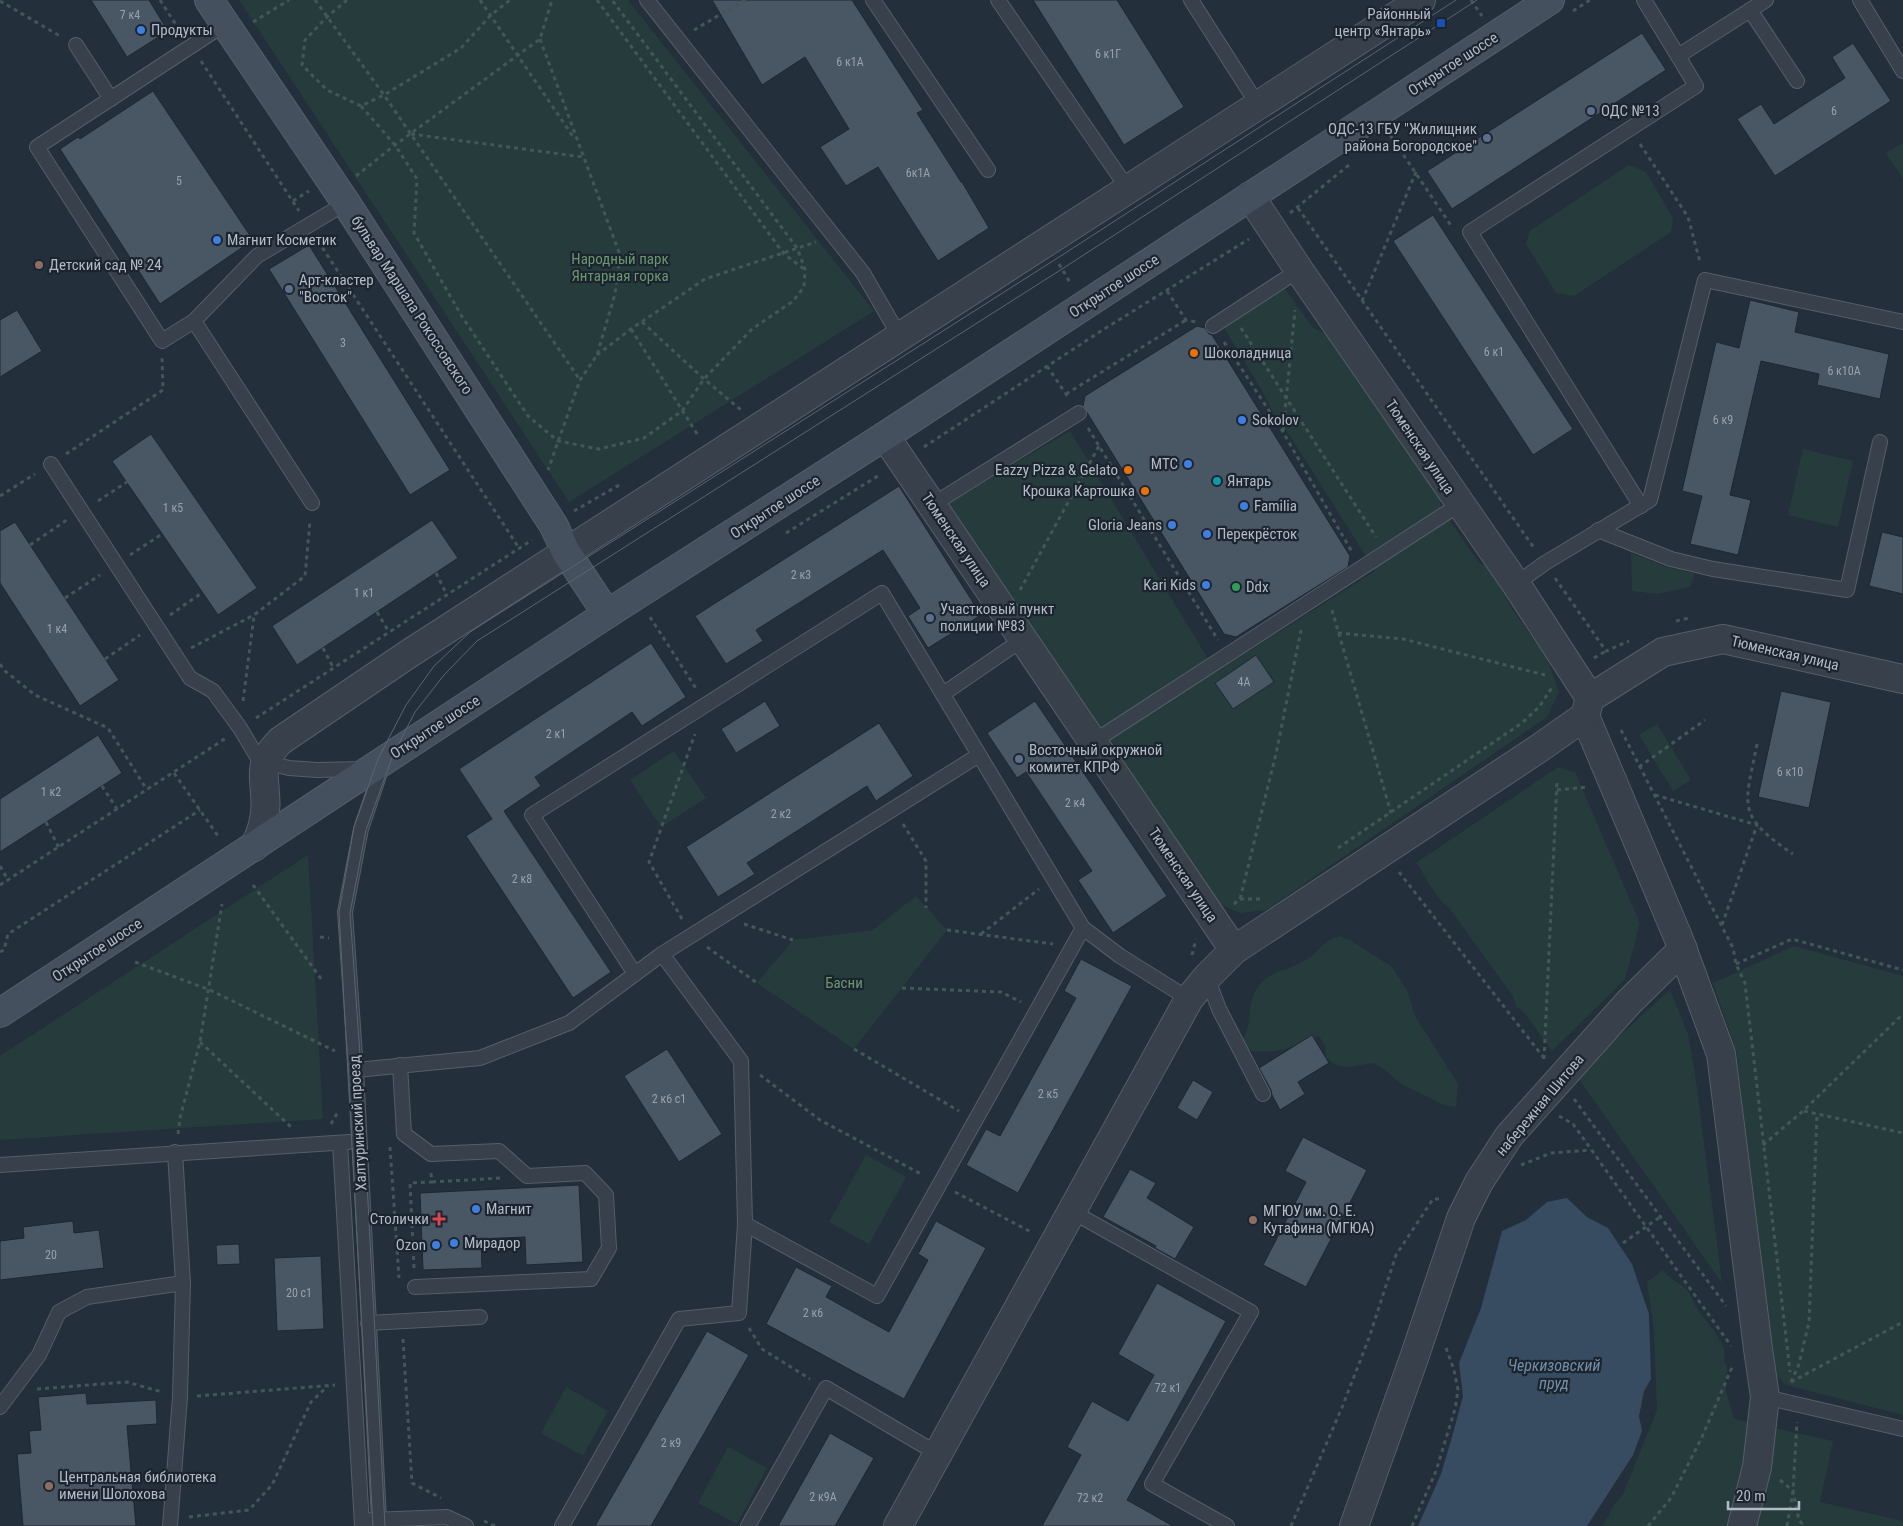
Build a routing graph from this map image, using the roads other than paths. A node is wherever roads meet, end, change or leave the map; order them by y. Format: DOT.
graph roads {
  1 [pos="209,0"];
  2 [pos="647,0"];
  3 [pos="872,0"];
  4 [pos="998,0"];
  5 [pos="1192,0"];
  6 [pos="1421,0"];
  7 [pos="1550,0"];
  8 [pos="1644,0"];
  9 [pos="1766,0"];
  10 [pos="1860,0"];
  11 [pos="1520,8"];
  12 [pos="1750,10"];
  13 [pos="235,24"];
  14 [pos="76,45"];
  15 [pos="1678,56"];
  16 [pos="1903,71"];
  17 [pos="1796,81"];
  18 [pos="111,99"];
  19 [pos="1258,105"];
  20 [pos="988,170"];
  21 [pos="1128,189"];
  22 [pos="1250,196"];
  23 [pos="346,204"];
  24 [pos="1299,270"];
  25 [pos="194,321"];
  26 [pos="1903,322"];
  27 [pos="1213,326"];
  28 [pos="900,337"];
  29 [pos="1079,413"];
  30 [pos="885,436"];
  31 [pos="1880,442"];
  32 [pos="51,464"];
  33 [pos="312,503"];
  34 [pos="1460,504"];
  35 [pos="932,505"];
  36 [pos="1641,506"];
  37 [pos="1598,530"];
  38 [pos="566,552"];
  39 [pos="1516,584"];
  40 [pos="607,614"];
  41 [pos="1023,639"];
  42 [pos="1903,679"];
  43 [pos="943,694"];
  44 [pos="1592,702"];
  45 [pos="1093,742"];
  46 [pos="980,754"];
  47 [pos="265,762"];
  48 [pos="378,765"];
  49 [pos="254,847"];
  50 [pos="1084,928"];
  51 [pos="1683,949"];
  52 [pos="1234,950"];
  53 [pos="662,954"];
  54 [pos="636,974"];
  55 [pos="1206,977"];
  56 [pos="1189,999"];
  57 [pos="0,1013"];
  58 [pos="400,1065"];
  59 [pos="356,1070"];
  60 [pos="1262,1094"];
  61 [pos="340,1142"];
  62 [pos="359,1142"];
  63 [pos="175,1152"];
  64 [pos="0,1165"];
  65 [pos="1072,1211"];
  66 [pos="745,1224"];
  67 [pos="183,1283"];
  68 [pos="415,1287"];
  69 [pos="480,1317"];
  70 [pos="368,1323"];
  71 [pos="1765,1397"];
  72 [pos="0,1407"];
  73 [pos="1903,1429"];
  74 [pos="938,1454"];
  75 [pos="379,1520"];
  76 [pos="170,1522"];
  77 [pos="362,1523"];
  78 [pos="466,1526"];
  79 [pos="562,1526"];
  80 [pos="748,1526"];
  81 [pos="898,1526"];
  82 [pos="1227,1526"];
  83 [pos="1354,1526"];
  84 [pos="1742,1526"];
  1 -- 13 [label="main road, бульвар Маршала Рокоссовского"];
  2 -- 28 [label="lane"];
  3 -- 20 [label="lane"];
  4 -- 21 [label="lane"];
  5 -- 19 [label="lane"];
  6 -- 19 [label="street"];
  7 -- 11 [label="main road, Открытое шоссе"];
  8 -- 15 [label="lane"];
  9 -- 12 [label="lane"];
  10 -- 16 [label="lane"];
  11 -- 22 [label="main road, Открытое шоссе"];
  12 -- 15 [label="lane"];
  12 -- 17 [label="lane"];
  13 -- 18 [label="lane"];
  13 -- 23 [label="main road, бульвар Маршала Рокоссовского"];
  14 -- 18 [label="lane"];
  15 -- 36 [label="lane"];
  18 -- 25 [label="lane"];
  19 -- 21 [label="street"];
  21 -- 28 [label="street"];
  22 -- 24 [label="street, Тюменская улица"];
  22 -- 30 [label="main road, Открытое шоссе"];
  23 -- 25 [label="lane"];
  23 -- 38 [label="main road, бульвар Маршала Рокоссовского"];
  24 -- 27 [label="lane"];
  24 -- 34 [label="street, Тюменская улица"];
  25 -- 33 [label="lane"];
  26 -- 36 [label="lane"];
  28 -- 38 [label="street"];
  29 -- 35 [label="lane"];
  30 -- 35 [label="street, Тюменская улица"];
  30 -- 40 [label="main road, Открытое шоссе"];
  31 -- 37 [label="lane"];
  32 -- 47 [label="lane"];
  34 -- 39 [label="street, Тюменская улица"];
  34 -- 45 [label="lane"];
  35 -- 41 [label="street, Тюменская улица"];
  36 -- 37 [label="lane"];
  37 -- 39 [label="lane"];
  38 -- 40 [label="main road, бульвар Маршала Рокоссовского"];
  38 -- 47 [label="street"];
  39 -- 44 [label="street, Тюменская улица"];
  40 -- 48 [label="main road, Открытое шоссе"];
  41 -- 43 [label="lane"];
  41 -- 45 [label="street, Тюменская улица"];
  42 -- 44 [label="street, Тюменская улица"];
  43 -- 46 [label="lane"];
  43 -- 54 [label="lane"];
  44 -- 51 [label="street"];
  44 -- 52 [label="street, Тюменская улица"];
  45 -- 52 [label="street, Тюменская улица"];
  46 -- 50 [label="lane"];
  46 -- 53 [label="lane"];
  47 -- 48 [label="lane"];
  47 -- 49 [label="street"];
  48 -- 49 [label="main road, Открытое шоссе"];
  48 -- 59 [label="lane, Халтуринский проезд"];
  49 -- 57 [label="main road, Открытое шоссе"];
  50 -- 56 [label="lane"];
  50 -- 66 [label="lane"];
  51 -- 71 [label="street"];
  51 -- 83 [label="street, набережная Шитова"];
  52 -- 55 [label="street"];
  53 -- 54 [label="lane"];
  53 -- 66 [label="lane"];
  54 -- 58 [label="lane"];
  55 -- 56 [label="street"];
  55 -- 60 [label="lane"];
  56 -- 65 [label="street"];
  58 -- 59 [label="lane"];
  58 -- 68 [label="lane"];
  59 -- 62 [label="lane, Халтуринский проезд"];
  61 -- 62 [label="lane"];
  61 -- 63 [label="lane"];
  61 -- 77 [label="lane"];
  62 -- 70 [label="lane, Халтуринский проезд"];
  63 -- 64 [label="lane"];
  63 -- 67 [label="lane"];
  65 -- 74 [label="street"];
  65 -- 82 [label="lane"];
  66 -- 79 [label="lane"];
  67 -- 72 [label="lane"];
  67 -- 76 [label="lane"];
  69 -- 70 [label="lane"];
  70 -- 75 [label="lane, Халтуринский проезд"];
  71 -- 73 [label="lane"];
  71 -- 84 [label="street"];
  74 -- 80 [label="lane"];
  74 -- 81 [label="street"];
  75 -- 77 [label="lane"];
  75 -- 78 [label="lane"];
}
